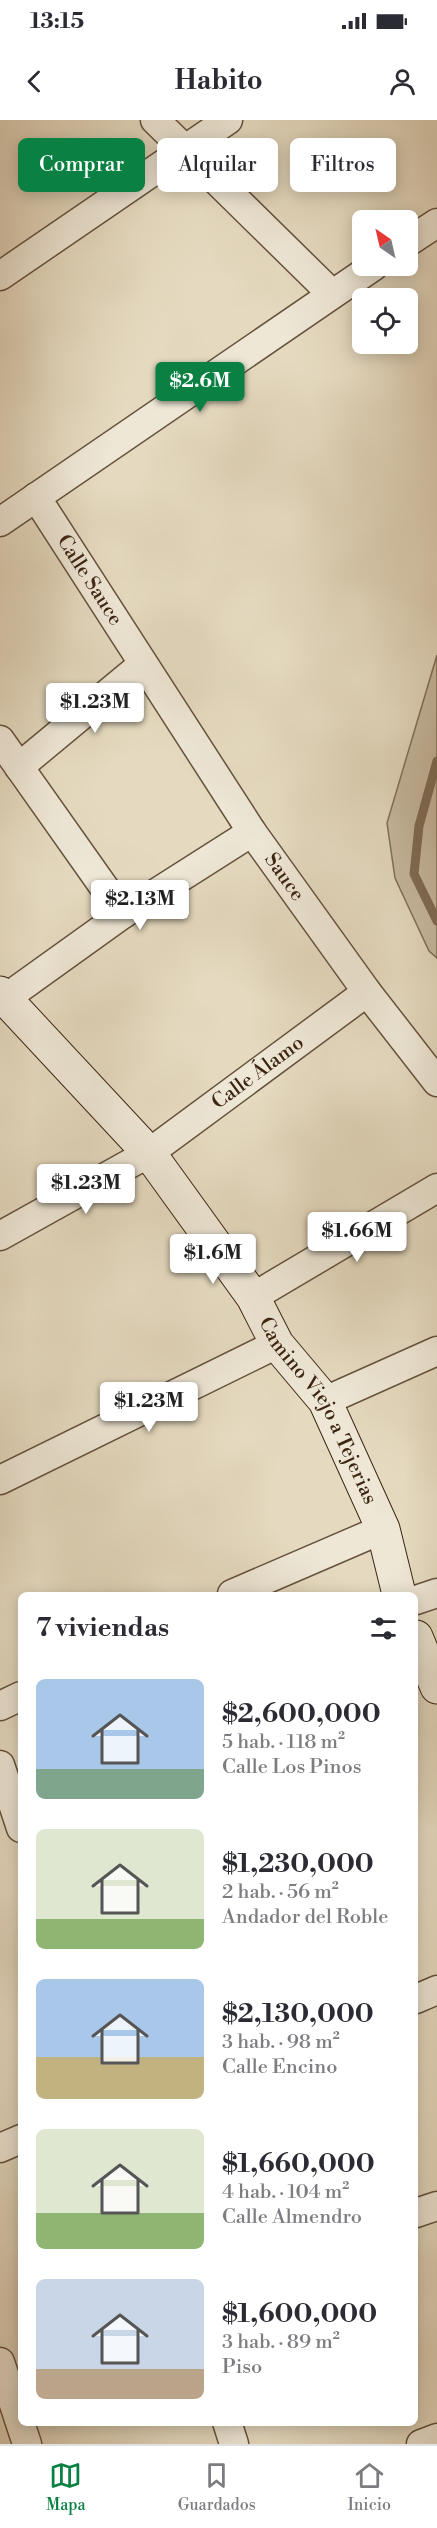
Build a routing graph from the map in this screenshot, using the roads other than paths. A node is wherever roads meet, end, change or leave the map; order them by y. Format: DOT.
graph roads {
  1 [pos="155,120"];
  2 [pos="228,120"];
  3 [pos="172,138"];
  4 [pos="202,138"];
  5 [pos="157,168"];
  6 [pos="227,192"];
  7 [pos="437,223"];
  8 [pos="418,235"];
  9 [pos="0,276"];
  10 [pos="359,276"];
  11 [pos="332,294"];
  12 [pos="36,497"];
  13 [pos="0,522"];
  14 [pos="142,664"];
  15 [pos="0,740"];
  16 [pos="19,767"];
  17 [pos="252,832"];
  18 [pos="123,914"];
  19 [pos="367,992"];
  20 [pos="3,996"];
  21 [pos="437,1082"];
  22 [pos="149,1153"];
  23 [pos="437,1188"];
  24 [pos="0,1236"];
  25 [pos="253,1297"];
  26 [pos="277,1344"];
  27 [pos="437,1351"];
  28 [pos="325,1401"];
  29 [pos="0,1480"];
  30 [pos="383,1529"];
  31 [pos="237,1592"];
  32 [pos="399,1592"];
  33 [pos="437,1593"];
  34 [pos="418,1599"];
  35 [pos="418,1642"];
  36 [pos="437,1687"];
  37 [pos="18,1697"];
  38 [pos="0,1706"];
  39 [pos="0,1765"];
  40 [pos="18,1819"];
  41 [pos="437,1990"];
  42 [pos="418,1998"];
  43 [pos="18,2140"];
  44 [pos="0,2148"];
  45 [pos="437,2206"];
  46 [pos="418,2212"];
  47 [pos="0,2362"];
  48 [pos="18,2417"];
  49 [pos="21,2426"];
  50 [pos="228,2426"];
  51 [pos="437,2438"];
  52 [pos="27,2444"];
  53 [pos="234,2444"];
  54 [pos="421,2444"];
  1 -- 3 [label="street"];
  2 -- 4 [label="street"];
  5 -- 9 [label="street"];
  6 -- 11 [label="street"];
  7 -- 8 [label="street"];
  10 -- 11 [label="street"];
  11 -- 12 [label="street"];
  12 -- 13 [label="street"];
  12 -- 14 [label="street, Calle Sauce"];
  14 -- 16 [label="street"];
  14 -- 17 [label="street, Sauce"];
  15 -- 16 [label="street"];
  16 -- 18 [label="street"];
  17 -- 18 [label="street"];
  17 -- 19 [label="street, Sauce"];
  18 -- 20 [label="street"];
  19 -- 21 [label="street, Sauce"];
  19 -- 22 [label="street, Calle Álamo"];
  20 -- 22 [label="street, Camino Viejo a Tejerias"];
  22 -- 24 [label="street, Calle Álamo"];
  22 -- 25 [label="street, Camino Viejo a Tejerias"];
  23 -- 25 [label="street"];
  25 -- 26 [label="street, Camino Viejo a Tejerias"];
  26 -- 28 [label="street, Camino Viejo a Tejerias"];
  26 -- 29 [label="street"];
  27 -- 28 [label="street"];
  28 -- 30 [label="street, Camino Viejo a Tejerias"];
  30 -- 31 [label="street"];
  30 -- 32 [label="street, Camino Viejo a Tejerias"];
  33 -- 34 [label="street"];
  35 -- 36 [label="street"];
  37 -- 38 [label="street"];
  39 -- 40 [label="street"];
  41 -- 42 [label="street"];
  43 -- 44 [label="street"];
  45 -- 46 [label="street"];
  47 -- 48 [label="street"];
  49 -- 52 [label="street"];
  50 -- 53 [label="street"];
  51 -- 54 [label="street"];
}
